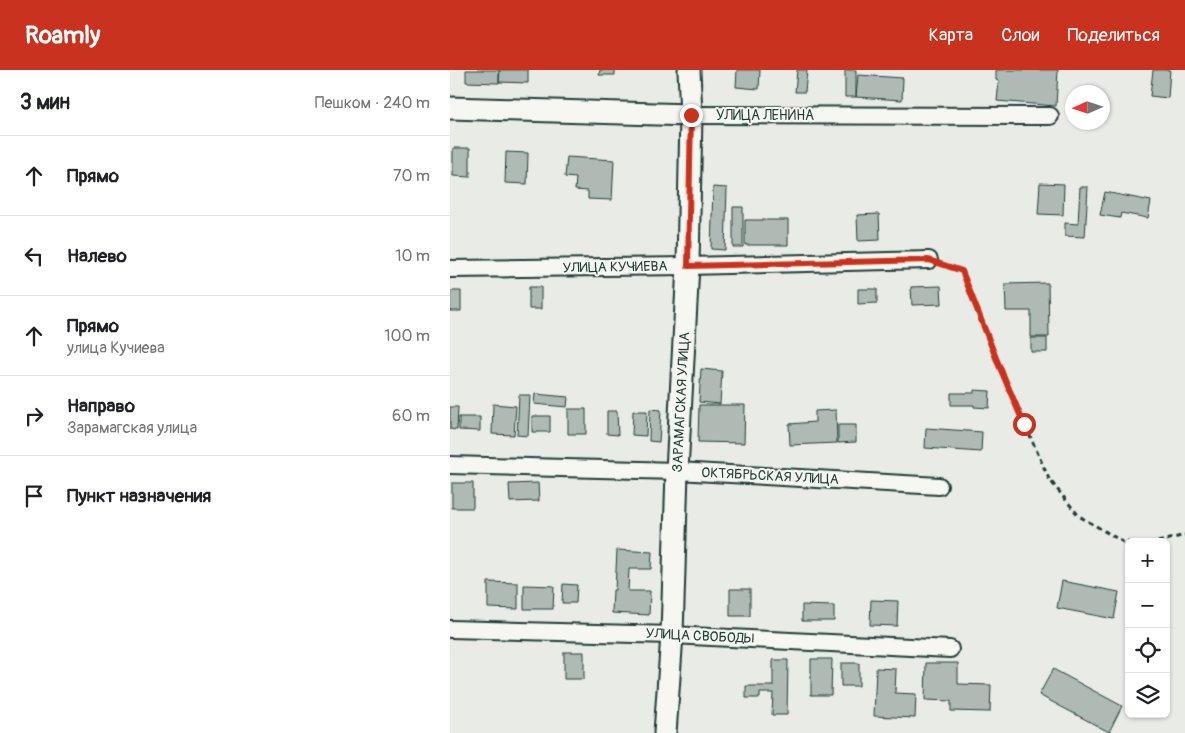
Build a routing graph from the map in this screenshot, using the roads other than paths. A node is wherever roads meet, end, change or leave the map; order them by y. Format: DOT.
graph roads {
  1 [pos="689,70"];
  2 [pos="450,108"];
  3 [pos="691,115"];
  4 [pos="1050,116"];
  5 [pos="929,260"];
  6 [pos="688,266"];
  7 [pos="450,269"];
  8 [pos="450,466"];
  9 [pos="677,471"];
  10 [pos="939,486"];
  11 [pos="450,629"];
  12 [pos="672,635"];
  13 [pos="950,649"];
  14 [pos="665,733"];
  1 -- 3 [label="street, ЗАРАМАГСКАЯ УЛИЦА"];
  2 -- 3 [label="street, УЛИЦА ЛЕНИНА"];
  3 -- 4 [label="street, УЛИЦА ЛЕНИНА"];
  3 -- 6 [label="street, ЗАРАМАГСКАЯ УЛИЦА"];
  5 -- 6 [label="street, УЛИЦА КУЧИЕВА"];
  6 -- 7 [label="street, УЛИЦА КУЧИЕВА"];
  6 -- 9 [label="street, ЗАРАМАГСКАЯ УЛИЦА"];
  8 -- 9 [label="street, ОКТЯБРЬСКАЯ УЛИЦА"];
  9 -- 10 [label="street, ОКТЯБРЬСКАЯ УЛИЦА"];
  9 -- 12 [label="street, ЗАРАМАГСКАЯ УЛИЦА"];
  11 -- 12 [label="street, УЛИЦА СВОБОДЫ"];
  12 -- 13 [label="street, УЛИЦА СВОБОДЫ"];
  12 -- 14 [label="street, ЗАРАМАГСКАЯ УЛИЦА"];
}
